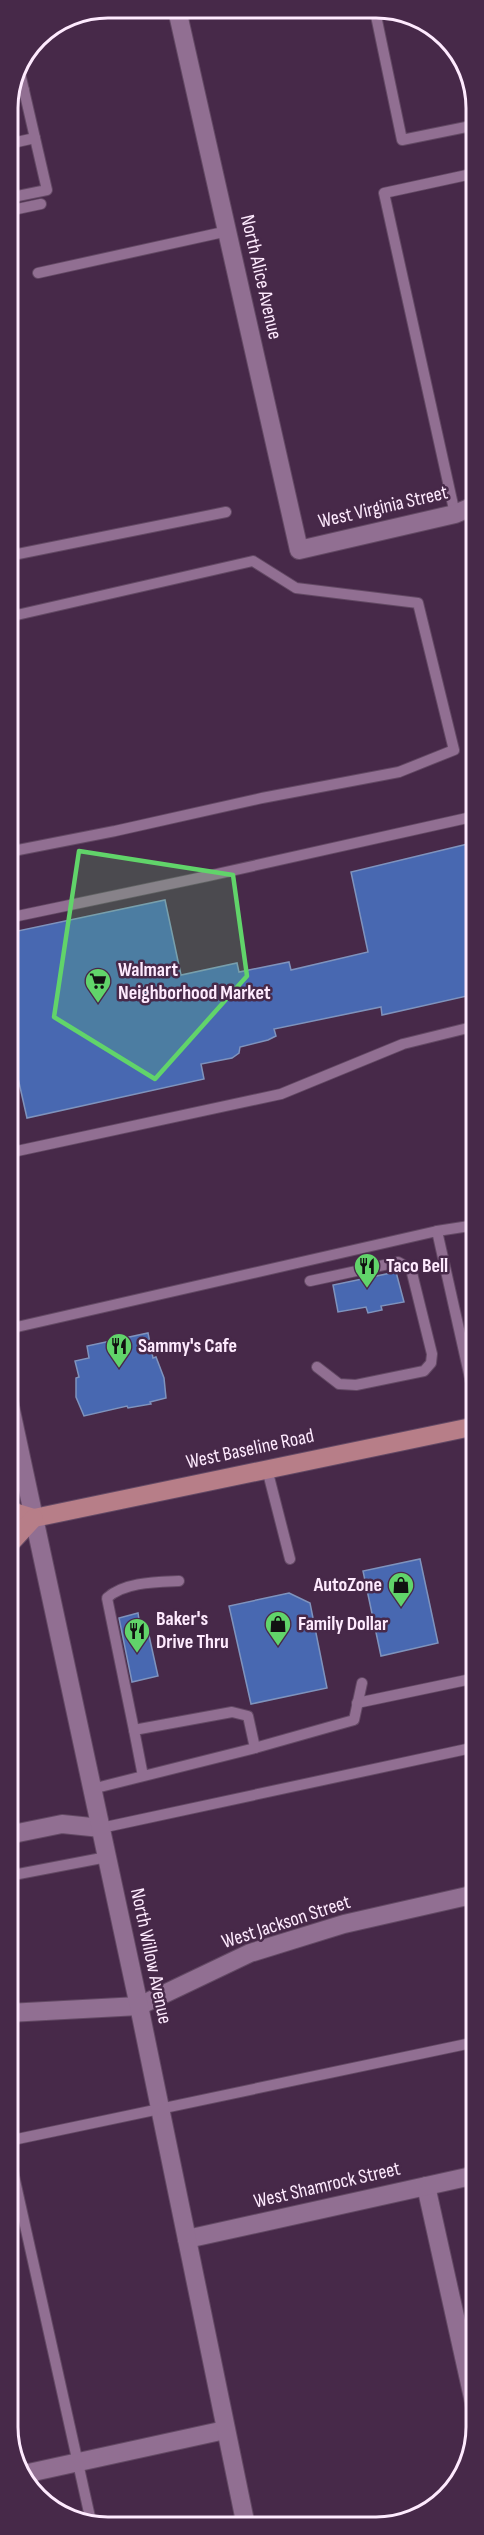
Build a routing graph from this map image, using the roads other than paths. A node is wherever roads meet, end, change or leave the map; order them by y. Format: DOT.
graph roads {
  1 [pos="179,18"];
  2 [pos="376,18"];
  3 [pos="22,82"];
  4 [pos="24,90"];
  5 [pos="20,91"];
  6 [pos="466,127"];
  7 [pos="35,138"];
  8 [pos="18,142"];
  9 [pos="466,175"];
  10 [pos="18,196"];
  11 [pos="41,204"];
  12 [pos="18,209"];
  13 [pos="228,231"];
  14 [pos="38,273"];
  15 [pos="466,510"];
  16 [pos="226,512"];
  17 [pos="455,514"];
  18 [pos="299,550"];
  19 [pos="18,554"];
  20 [pos="18,615"];
  21 [pos="466,818"];
  22 [pos="18,850"];
  23 [pos="18,916"];
  24 [pos="466,1028"];
  25 [pos="18,1151"];
  26 [pos="466,1227"];
  27 [pos="437,1231"];
  28 [pos="310,1281"];
  29 [pos="18,1327"];
  30 [pos="466,1360"];
  31 [pos="317,1367"];
  32 [pos="466,1428"];
  33 [pos="18,1444"];
  34 [pos="267,1469"];
  35 [pos="18,1513"];
  36 [pos="34,1518"];
  37 [pos="18,1535"];
  38 [pos="290,1559"];
  39 [pos="179,1581"];
  40 [pos="466,1680"];
  41 [pos="362,1683"];
  42 [pos="357,1703"];
  43 [pos="134,1730"];
  44 [pos="255,1748"];
  45 [pos="466,1749"];
  46 [pos="143,1776"];
  47 [pos="92,1789"];
  48 [pos="100,1828"];
  49 [pos="18,1833"];
  50 [pos="107,1857"];
  51 [pos="18,1874"];
  52 [pos="466,1896"];
  53 [pos="139,2006"];
  54 [pos="18,2012"];
  55 [pos="466,2044"];
  56 [pos="160,2109"];
  57 [pos="18,2139"];
  58 [pos="466,2177"];
  59 [pos="426,2186"];
  60 [pos="18,2193"];
  61 [pos="188,2239"];
  62 [pos="466,2366"];
  63 [pos="225,2430"];
  64 [pos="77,2463"];
  65 [pos="31,2473"];
  66 [pos="89,2515"];
  67 [pos="244,2517"];
  1 -- 13 [label="street, North Alice Avenue"];
  2 -- 6 [label="lane"];
  3 -- 4 [label="lane"];
  4 -- 5 [label="lane"];
  4 -- 7 [label="lane"];
  7 -- 8 [label="lane"];
  7 -- 10 [label="lane"];
  9 -- 17 [label="lane"];
  11 -- 12 [label="lane"];
  13 -- 14 [label="lane"];
  13 -- 18 [label="street, North Alice Avenue"];
  15 -- 17 [label="street, West Virginia Street"];
  16 -- 19 [label="lane"];
  17 -- 18 [label="street, West Virginia Street"];
  20 -- 22 [label="lane"];
  21 -- 23 [label="lane"];
  24 -- 25 [label="lane"];
  26 -- 27 [label="lane"];
  27 -- 29 [label="lane"];
  27 -- 30 [label="lane"];
  28 -- 31 [label="lane"];
  32 -- 34 [label="main road, West Baseline Road"];
  33 -- 36 [label="street, North Willow Avenue"];
  34 -- 36 [label="main road, West Baseline Road"];
  34 -- 38 [label="lane"];
  35 -- 36 [label="main road, West Baseline Road"];
  36 -- 37 [label="main road"];
  36 -- 47 [label="street, North Willow Avenue"];
  39 -- 43 [label="lane"];
  40 -- 42 [label="lane"];
  41 -- 42 [label="lane"];
  42 -- 44 [label="lane"];
  43 -- 44 [label="lane"];
  43 -- 46 [label="lane"];
  44 -- 46 [label="lane"];
  45 -- 48 [label="lane"];
  46 -- 47 [label="lane"];
  47 -- 48 [label="street, North Willow Avenue"];
  48 -- 49 [label="street"];
  48 -- 50 [label="street, North Willow Avenue"];
  50 -- 51 [label="lane"];
  50 -- 53 [label="street, North Willow Avenue"];
  52 -- 53 [label="street, West Jackson Street"];
  53 -- 54 [label="street, West Jackson Street"];
  53 -- 56 [label="street, North Willow Avenue"];
  55 -- 56 [label="lane"];
  56 -- 57 [label="lane"];
  56 -- 61 [label="street, North Willow Avenue"];
  58 -- 59 [label="street, West Shamrock Street"];
  59 -- 61 [label="street, West Shamrock Street"];
  59 -- 62 [label="street"];
  60 -- 64 [label="lane"];
  61 -- 63 [label="street, North Willow Avenue"];
  63 -- 64 [label="street"];
  63 -- 67 [label="street, North Willow Avenue"];
  64 -- 65 [label="street"];
  64 -- 66 [label="lane"];
}
